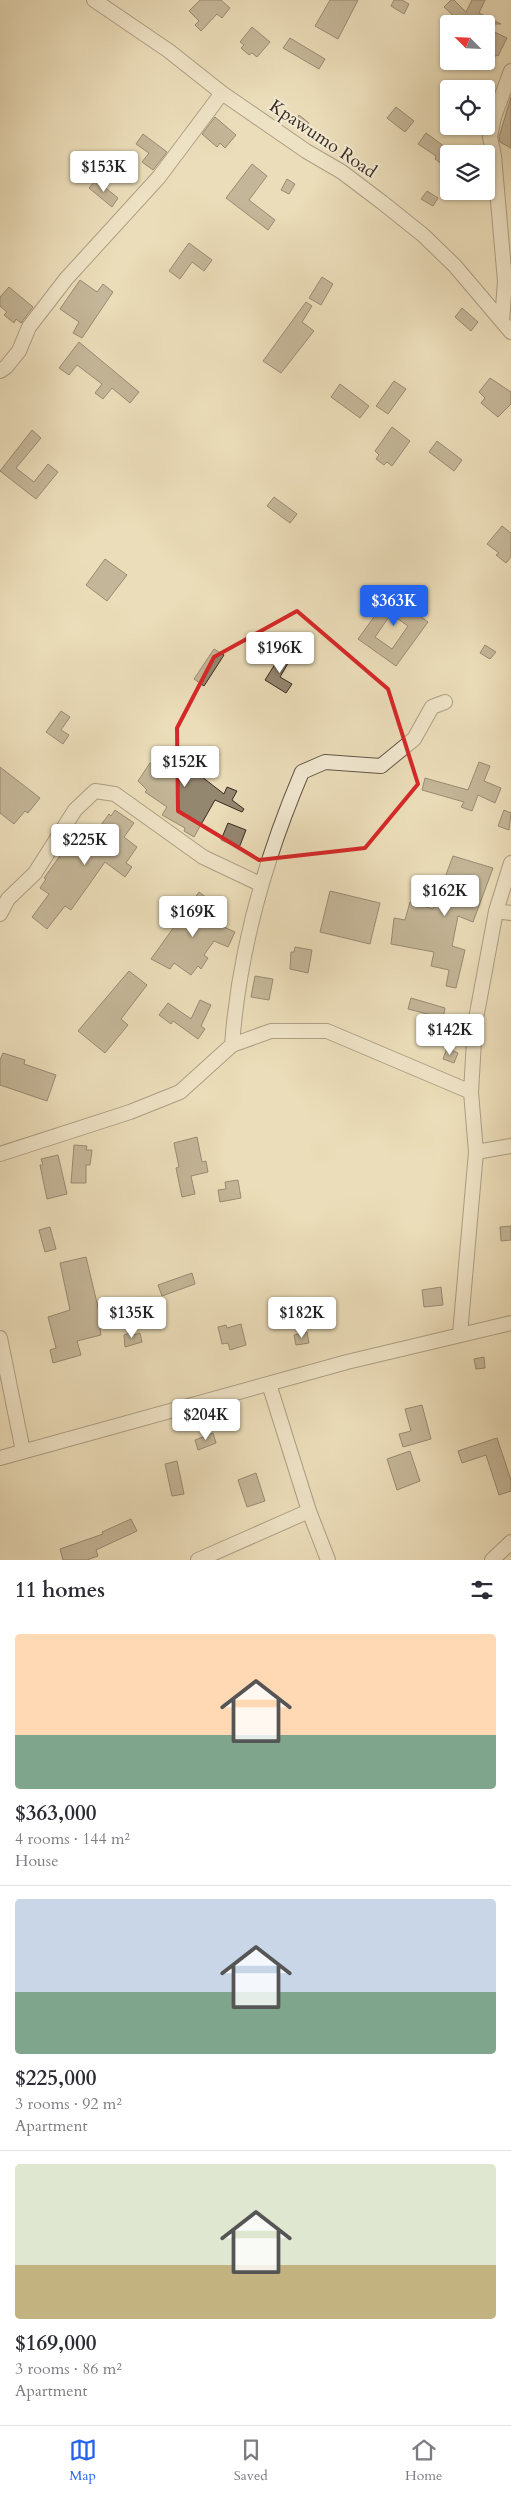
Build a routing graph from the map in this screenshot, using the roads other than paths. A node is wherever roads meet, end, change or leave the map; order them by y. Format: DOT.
graph roads {
  1 [pos="94,0"];
  2 [pos="511,71"];
  3 [pos="222,93"];
  4 [pos="502,321"];
  5 [pos="511,332"];
  6 [pos="0,371"];
  7 [pos="445,702"];
  8 [pos="511,863"];
  9 [pos="260,884"];
  10 [pos="496,911"];
  11 [pos="511,913"];
  12 [pos="0,914"];
  13 [pos="232,1045"];
  14 [pos="471,1092"];
  15 [pos="511,1146"];
  16 [pos="476,1152"];
  17 [pos="0,1154"];
  18 [pos="511,1323"];
  19 [pos="460,1334"];
  20 [pos="0,1338"];
  21 [pos="269,1384"];
  22 [pos="23,1451"];
  23 [pos="0,1458"];
  24 [pos="309,1511"];
  25 [pos="511,1542"];
  26 [pos="198,1560"];
  27 [pos="328,1560"];
  28 [pos="492,1560"];
  1 -- 3 [label="street, Kpawumo Road"];
  2 -- 4 [label="street"];
  3 -- 4 [label="street, Kpawumo Road"];
  3 -- 6 [label="street"];
  4 -- 5 [label="street, Kpawumo Road"];
  7 -- 9 [label="street"];
  8 -- 10 [label="street"];
  9 -- 12 [label="street"];
  9 -- 13 [label="street"];
  10 -- 11 [label="street"];
  10 -- 14 [label="street"];
  13 -- 14 [label="street"];
  13 -- 17 [label="street"];
  14 -- 16 [label="street"];
  15 -- 16 [label="street"];
  16 -- 19 [label="street"];
  18 -- 19 [label="street"];
  19 -- 21 [label="street"];
  20 -- 22 [label="street"];
  21 -- 22 [label="street"];
  21 -- 24 [label="street"];
  22 -- 23 [label="street"];
  24 -- 26 [label="street"];
  24 -- 27 [label="street"];
  25 -- 28 [label="street"];
}
